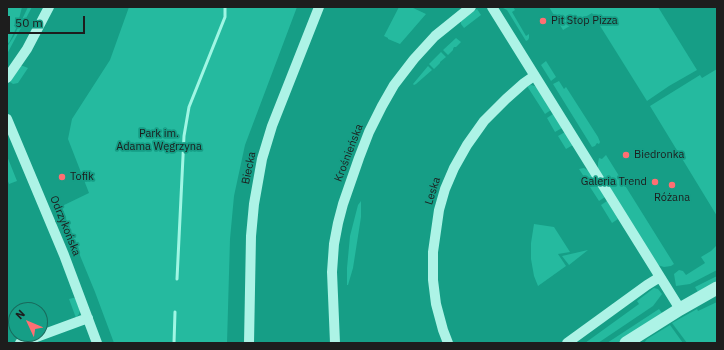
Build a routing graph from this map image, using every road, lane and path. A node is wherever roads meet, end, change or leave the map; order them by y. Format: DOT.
graph roads {
  1 [pos="49,7"];
  2 [pos="319,7"];
  3 [pos="471,7"];
  4 [pos="492,7"];
  5 [pos="534,76"];
  6 [pos="7,78"];
  7 [pos="7,119"];
  8 [pos="660,277"];
  9 [pos="717,288"];
  10 [pos="680,309"];
  11 [pos="88,318"];
  12 [pos="20,343"];
  13 [pos="97,343"];
  14 [pos="249,343"];
  15 [pos="335,343"];
  16 [pos="448,343"];
  17 [pos="566,343"];
  18 [pos="626,343"];
  1 -- 6 [label="street"];
  2 -- 14 [label="street, Biecka"];
  3 -- 15 [label="street, Krośnieńska"];
  4 -- 5 [label="street"];
  5 -- 8 [label="street"];
  5 -- 16 [label="street, Leska"];
  7 -- 11 [label="street, Odrzykońska"];
  8 -- 10 [label="street"];
  8 -- 17 [label="street"];
  9 -- 10 [label="street"];
  10 -- 18 [label="street"];
  11 -- 12 [label="street"];
  11 -- 13 [label="street, Odrzykońska"];
}
